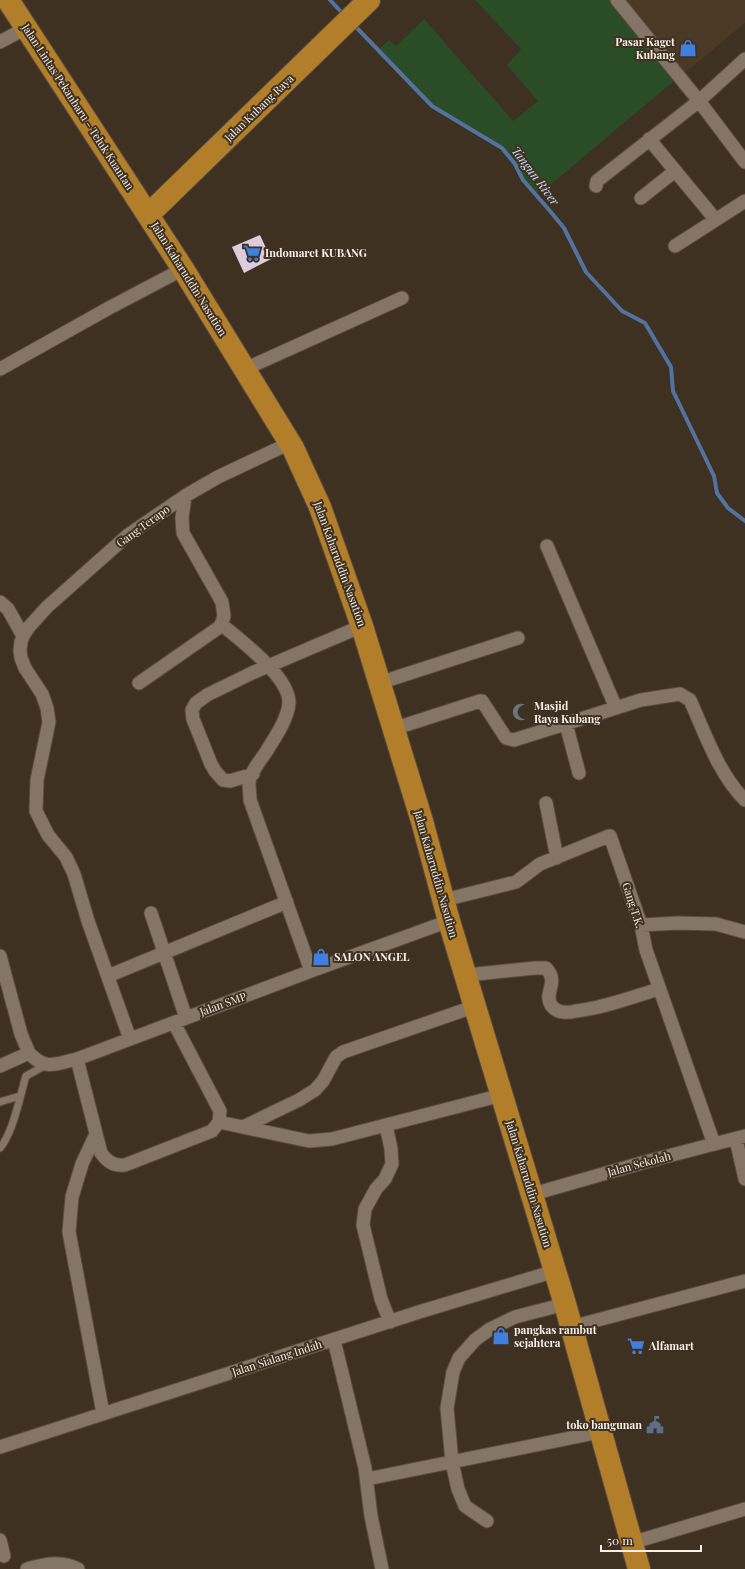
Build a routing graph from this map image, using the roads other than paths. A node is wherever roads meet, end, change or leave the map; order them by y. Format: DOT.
graph roads {
  1 [pos="8,0"];
  2 [pos="617,0"];
  3 [pos="367,2"];
  4 [pos="26,28"];
  5 [pos="0,42"];
  6 [pos="745,59"];
  7 [pos="699,101"];
  8 [pos="650,139"];
  9 [pos="745,162"];
  10 [pos="675,171"];
  11 [pos="596,186"];
  12 [pos="641,198"];
  13 [pos="745,201"];
  14 [pos="148,215"];
  15 [pos="715,219"];
  16 [pos="675,246"];
  17 [pos="183,269"];
  18 [pos="402,298"];
  19 [pos="0,369"];
  20 [pos="245,369"];
  21 [pos="290,444"];
  22 [pos="185,496"];
  23 [pos="546,546"];
  24 [pos="0,602"];
  25 [pos="221,624"];
  26 [pos="362,626"];
  27 [pos="518,638"];
  28 [pos="22,639"];
  29 [pos="270,666"];
  30 [pos="139,683"];
  31 [pos="379,683"];
  32 [pos="616,708"];
  33 [pos="566,724"];
  34 [pos="393,729"];
  35 [pos="579,773"];
  36 [pos="253,774"];
  37 [pos="745,800"];
  38 [pos="546,803"];
  39 [pos="557,858"];
  40 [pos="444,900"];
  41 [pos="287,902"];
  42 [pos="151,913"];
  43 [pos="450,921"];
  44 [pos="641,925"];
  45 [pos="745,932"];
  46 [pos="164,953"];
  47 [pos="0,956"];
  48 [pos="311,971"];
  49 [pos="467,975"];
  50 [pos="108,976"];
  51 [pos="659,989"];
  52 [pos="476,1006"];
  53 [pos="180,1020"];
  54 [pos="130,1039"];
  55 [pos="29,1053"];
  56 [pos="77,1059"];
  57 [pos="0,1066"];
  58 [pos="46,1066"];
  59 [pos="502,1095"];
  60 [pos="20,1096"];
  61 [pos="0,1102"];
  62 [pos="219,1122"];
  63 [pos="386,1125"];
  64 [pos="243,1127"];
  65 [pos="96,1134"];
  66 [pos="740,1137"];
  67 [pos="714,1144"];
  68 [pos="0,1148"];
  69 [pos="745,1179"];
  70 [pos="533,1194"];
  71 [pos="555,1271"];
  72 [pos="745,1281"];
  73 [pos="565,1304"];
  74 [pos="390,1322"];
  75 [pos="571,1327"];
  76 [pos="334,1340"];
  77 [pos="103,1414"];
  78 [pos="600,1432"];
  79 [pos="0,1447"];
  80 [pos="452,1462"];
  81 [pos="367,1479"];
  82 [pos="745,1509"];
  83 [pos="487,1521"];
  84 [pos="0,1540"];
  85 [pos="631,1543"];
  86 [pos="4,1556"];
  87 [pos="27,1569"];
  88 [pos="78,1569"];
  89 [pos="381,1569"];
  90 [pos="639,1569"];
  1 -- 4 [label="highway, Jalan Lintas Pekanbaru - Teluk Kuantan"];
  2 -- 7 [label="street"];
  3 -- 14 [label="highway, Jalan Kubang Raya"];
  4 -- 5 [label="street"];
  4 -- 14 [label="highway, Jalan Lintas Pekanbaru - Teluk Kuantan"];
  6 -- 7 [label="street"];
  7 -- 8 [label="street"];
  7 -- 9 [label="street"];
  8 -- 10 [label="street"];
  8 -- 11 [label="street"];
  10 -- 12 [label="street"];
  10 -- 15 [label="street"];
  13 -- 15 [label="street"];
  14 -- 17 [label="highway, Jalan Kaharuddin Nasution"];
  15 -- 16 [label="street"];
  17 -- 19 [label="street"];
  17 -- 20 [label="highway, Jalan Kaharuddin Nasution"];
  18 -- 20 [label="street"];
  20 -- 21 [label="highway, Jalan Kaharuddin Nasution"];
  21 -- 22 [label="street, Gang Terapo"];
  21 -- 26 [label="highway, Jalan Kaharuddin Nasution"];
  22 -- 25 [label="street"];
  22 -- 28 [label="street, Gang Terapo"];
  23 -- 32 [label="street"];
  24 -- 28 [label="street"];
  25 -- 29 [label="street"];
  25 -- 30 [label="street"];
  26 -- 29 [label="street"];
  26 -- 31 [label="highway, Jalan Kaharuddin Nasution"];
  27 -- 31 [label="street"];
  28 -- 50 [label="street"];
  29 -- 36 [label="street"];
  29 -- 36 [label="street"];
  31 -- 34 [label="highway, Jalan Kaharuddin Nasution"];
  32 -- 33 [label="street"];
  32 -- 37 [label="street"];
  33 -- 34 [label="street"];
  33 -- 35 [label="street"];
  34 -- 40 [label="highway, Jalan Kaharuddin Nasution"];
  36 -- 41 [label="street"];
  38 -- 39 [label="street"];
  39 -- 40 [label="street, Gang T.K."];
  39 -- 44 [label="street, Gang T.K."];
  40 -- 43 [label="highway, Jalan Kaharuddin Nasution"];
  41 -- 46 [label="street"];
  41 -- 48 [label="street"];
  42 -- 46 [label="street"];
  43 -- 48 [label="street, Jalan SMP"];
  43 -- 49 [label="highway, Jalan Kaharuddin Nasution"];
  44 -- 45 [label="street"];
  44 -- 51 [label="street, Gang T.K."];
  46 -- 50 [label="street"];
  46 -- 53 [label="street"];
  47 -- 55 [label="street"];
  48 -- 53 [label="street, Jalan SMP"];
  49 -- 51 [label="street"];
  49 -- 52 [label="highway, Jalan Kaharuddin Nasution"];
  50 -- 54 [label="street"];
  51 -- 67 [label="street, Gang T.K."];
  52 -- 59 [label="highway, Jalan Kaharuddin Nasution"];
  52 -- 64 [label="street"];
  53 -- 54 [label="street, Jalan SMP"];
  53 -- 62 [label="street"];
  54 -- 56 [label="street, Jalan SMP"];
  55 -- 57 [label="street"];
  55 -- 58 [label="street"];
  56 -- 58 [label="street, Jalan SMP"];
  56 -- 65 [label="street"];
  58 -- 60 [label="lane"];
  59 -- 63 [label="street"];
  59 -- 70 [label="highway, Jalan Kaharuddin Nasution"];
  60 -- 61 [label="lane"];
  60 -- 68 [label="lane"];
  62 -- 64 [label="street"];
  62 -- 65 [label="street"];
  63 -- 64 [label="street"];
  63 -- 74 [label="street"];
  65 -- 77 [label="street"];
  66 -- 67 [label="street, Jalan Sekolah"];
  66 -- 69 [label="street"];
  67 -- 70 [label="street, Jalan Sekolah"];
  70 -- 71 [label="highway, Jalan Kaharuddin Nasution"];
  71 -- 73 [label="highway, Jalan Kaharuddin Nasution"];
  71 -- 74 [label="street, Jalan Sialang Indah"];
  72 -- 75 [label="street"];
  73 -- 75 [label="highway, Jalan Kaharuddin Nasution"];
  73 -- 80 [label="street"];
  74 -- 76 [label="street, Jalan Sialang Indah"];
  75 -- 78 [label="highway, Jalan Kaharuddin Nasution"];
  76 -- 77 [label="street, Jalan Sialang Indah"];
  76 -- 81 [label="street"];
  77 -- 79 [label="street, Jalan Sialang Indah"];
  78 -- 80 [label="street"];
  78 -- 85 [label="highway, Jalan Kaharuddin Nasution"];
  80 -- 81 [label="street"];
  80 -- 83 [label="street"];
  81 -- 89 [label="street"];
  82 -- 85 [label="street"];
  84 -- 86 [label="street"];
  85 -- 90 [label="highway, Jalan Kaharuddin Nasution"];
  87 -- 88 [label="street"];
}
